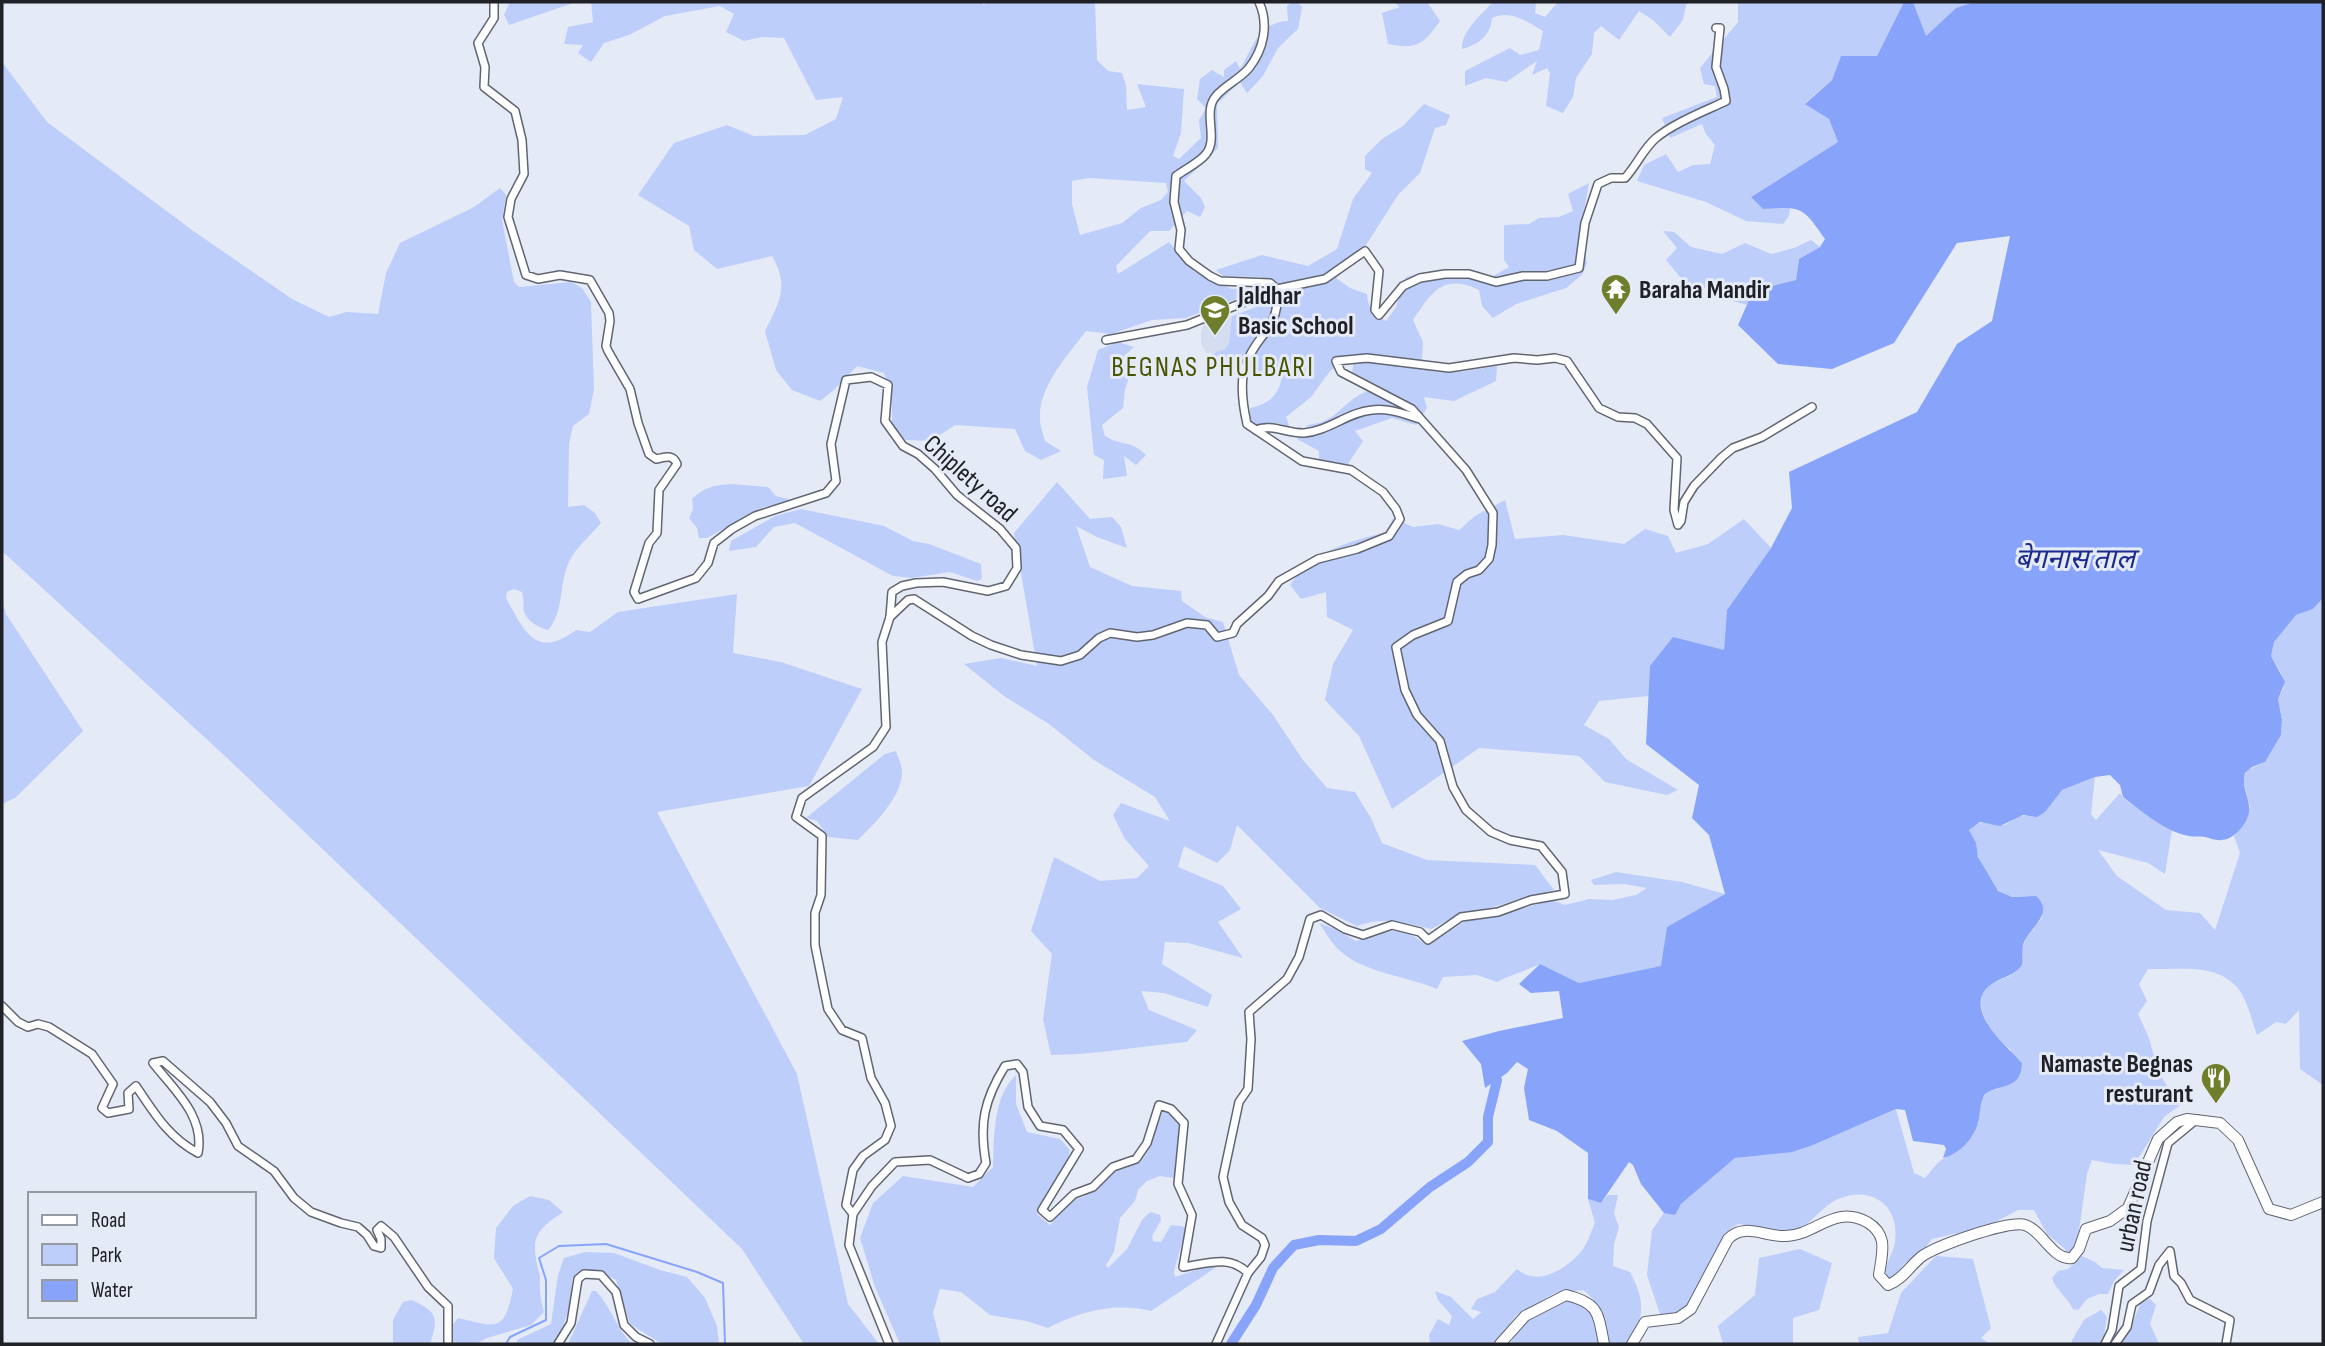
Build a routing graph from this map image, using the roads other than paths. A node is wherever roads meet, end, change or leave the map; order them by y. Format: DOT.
graph roads {
  1 [pos="494,2"];
  2 [pos="1259,2"];
  3 [pos="1716,28"];
  4 [pos="1277,289"];
  5 [pos="1106,340"];
  6 [pos="1812,407"];
  7 [pos="1422,420"];
  8 [pos="1256,430"];
  9 [pos="890,617"];
  10 [pos="2,1006"];
  11 [pos="2197,1119"];
  12 [pos="2323,1202"];
  13 [pos="853,1214"];
  14 [pos="1248,1273"];
  15 [pos="448,1344"];
  16 [pos="558,1344"];
  17 [pos="650,1344"];
  18 [pos="889,1344"];
  19 [pos="1216,1344"];
  20 [pos="1500,1344"];
  21 [pos="1604,1344"];
  22 [pos="1632,1344"];
  23 [pos="2105,1344"];
  24 [pos="2115,1344"];
  25 [pos="2226,1344"];
  1 -- 9 [label="street, Chiplety road"];
  2 -- 4 [label="street"];
  3 -- 4 [label="street"];
  4 -- 5 [label="street"];
  4 -- 8 [label="street"];
  6 -- 7 [label="street"];
  7 -- 8 [label="street"];
  7 -- 14 [label="street"];
  8 -- 9 [label="street"];
  9 -- 13 [label="street, Chiplety road"];
  10 -- 15 [label="street"];
  11 -- 12 [label="main road"];
  11 -- 22 [label="main road"];
  11 -- 23 [label="street, urban road"];
  13 -- 14 [label="street"];
  13 -- 18 [label="street"];
  14 -- 19 [label="street"];
  16 -- 17 [label="street"];
  20 -- 21 [label="main road"];
  24 -- 25 [label="street, urban road"];
}
